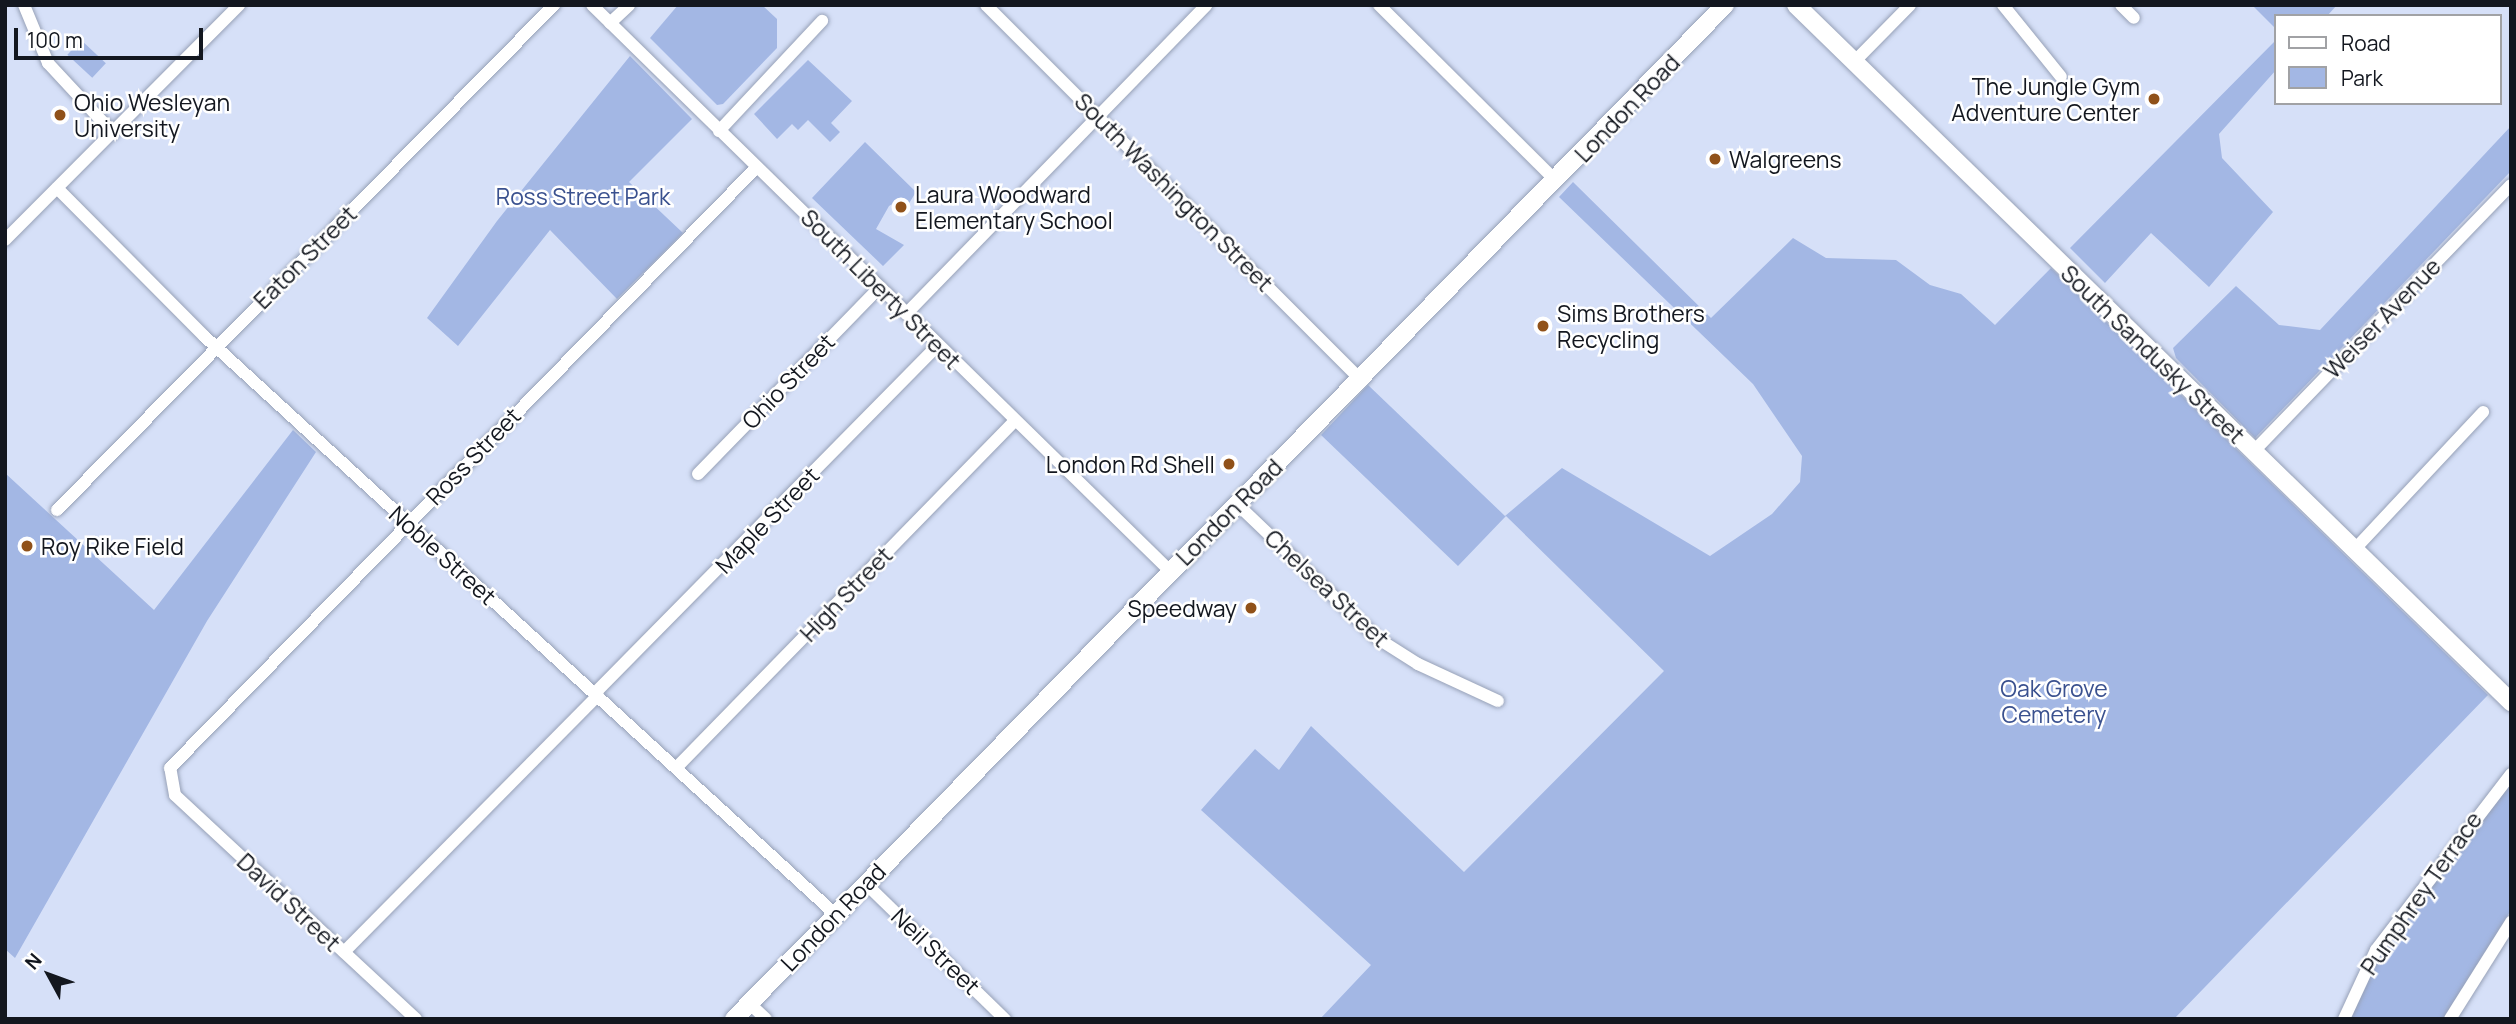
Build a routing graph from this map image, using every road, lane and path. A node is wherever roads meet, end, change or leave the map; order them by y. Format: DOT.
graph roads {
  1 [pos="23,5"];
  2 [pos="239,5"];
  3 [pos="554,5"];
  4 [pos="592,5"];
  5 [pos="629,5"];
  6 [pos="986,5"];
  7 [pos="1207,5"];
  8 [pos="1380,5"];
  9 [pos="1725,5"];
  10 [pos="1796,5"];
  11 [pos="1910,5"];
  12 [pos="2003,5"];
  13 [pos="2121,5"];
  14 [pos="2134,18"];
  15 [pos="822,21"];
  16 [pos="610,23"];
  17 [pos="1854,62"];
  18 [pos="2061,77"];
  19 [pos="1098,116"];
  20 [pos="719,131"];
  21 [pos="113,133"];
  22 [pos="757,167"];
  23 [pos="1556,181"];
  24 [pos="2511,185"];
  25 [pos="57,188"];
  26 [pos="5,240"];
  27 [pos="879,288"];
  28 [pos="906,314"];
  29 [pos="938,345"];
  30 [pos="217,347"];
  31 [pos="1361,380"];
  32 [pos="2483,412"];
  33 [pos="1015,421"];
  34 [pos="2253,452"];
  35 [pos="698,474"];
  36 [pos="1237,504"];
  37 [pos="57,510"];
  38 [pos="407,523"];
  39 [pos="2354,550"];
  40 [pos="1170,571"];
  41 [pos="596,694"];
  42 [pos="1498,701"];
  43 [pos="2511,702"];
  44 [pos="676,768"];
  45 [pos="2511,774"];
  46 [pos="169,780"];
  47 [pos="866,884"];
  48 [pos="835,915"];
  49 [pos="2511,922"];
  50 [pos="344,952"];
  51 [pos="749,1003"];
  52 [pos="416,1019"];
  53 [pos="734,1019"];
  54 [pos="766,1019"];
  55 [pos="1005,1019"];
  56 [pos="2344,1019"];
  57 [pos="2450,1019"];
  1 -- 21 [label="street"];
  2 -- 21 [label="street"];
  3 -- 30 [label="street, Eaton Street"];
  4 -- 16 [label="street, South Liberty Street"];
  5 -- 16 [label="street"];
  6 -- 19 [label="street, South Washington Street"];
  7 -- 19 [label="street"];
  8 -- 23 [label="street"];
  9 -- 23 [label="street, London Road"];
  10 -- 17 [label="street, South Sandusky Street"];
  11 -- 17 [label="street"];
  12 -- 18 [label="street"];
  13 -- 14 [label="street"];
  15 -- 20 [label="street"];
  16 -- 20 [label="street, South Liberty Street"];
  17 -- 34 [label="street, South Sandusky Street"];
  19 -- 28 [label="street"];
  19 -- 31 [label="street, South Washington Street"];
  20 -- 22 [label="street, South Liberty Street"];
  21 -- 25 [label="street"];
  22 -- 27 [label="street, South Liberty Street"];
  22 -- 38 [label="street, Ross Street"];
  23 -- 31 [label="street, London Road"];
  24 -- 34 [label="street, Weiser Avenue"];
  25 -- 26 [label="street"];
  25 -- 30 [label="street, Noble Street"];
  27 -- 28 [label="street, South Liberty Street"];
  27 -- 35 [label="street, Ohio Street"];
  28 -- 29 [label="street, South Liberty Street"];
  29 -- 33 [label="street, South Liberty Street"];
  29 -- 41 [label="street, Maple Street"];
  30 -- 37 [label="street, Eaton Street"];
  30 -- 38 [label="street, Noble Street"];
  31 -- 36 [label="street, London Road"];
  32 -- 39 [label="street"];
  33 -- 40 [label="street, South Liberty Street"];
  33 -- 44 [label="street, High Street"];
  34 -- 39 [label="street, South Sandusky Street"];
  36 -- 40 [label="street, London Road"];
  36 -- 42 [label="street, Chelsea Street"];
  38 -- 41 [label="street, Noble Street"];
  38 -- 46 [label="street, Ross Street"];
  39 -- 43 [label="street, South Sandusky Street"];
  40 -- 47 [label="street, London Road"];
  41 -- 44 [label="street, Noble Street"];
  41 -- 50 [label="street, Maple Street"];
  44 -- 48 [label="street, Noble Street"];
  45 -- 56 [label="street, Pumphrey Terrace"];
  46 -- 50 [label="street, David Street"];
  47 -- 48 [label="street, London Road"];
  47 -- 55 [label="street, Neil Street"];
  48 -- 51 [label="street, London Road"];
  49 -- 57 [label="street"];
  50 -- 52 [label="street, David Street"];
  51 -- 53 [label="street, London Road"];
  51 -- 54 [label="street"];
}
